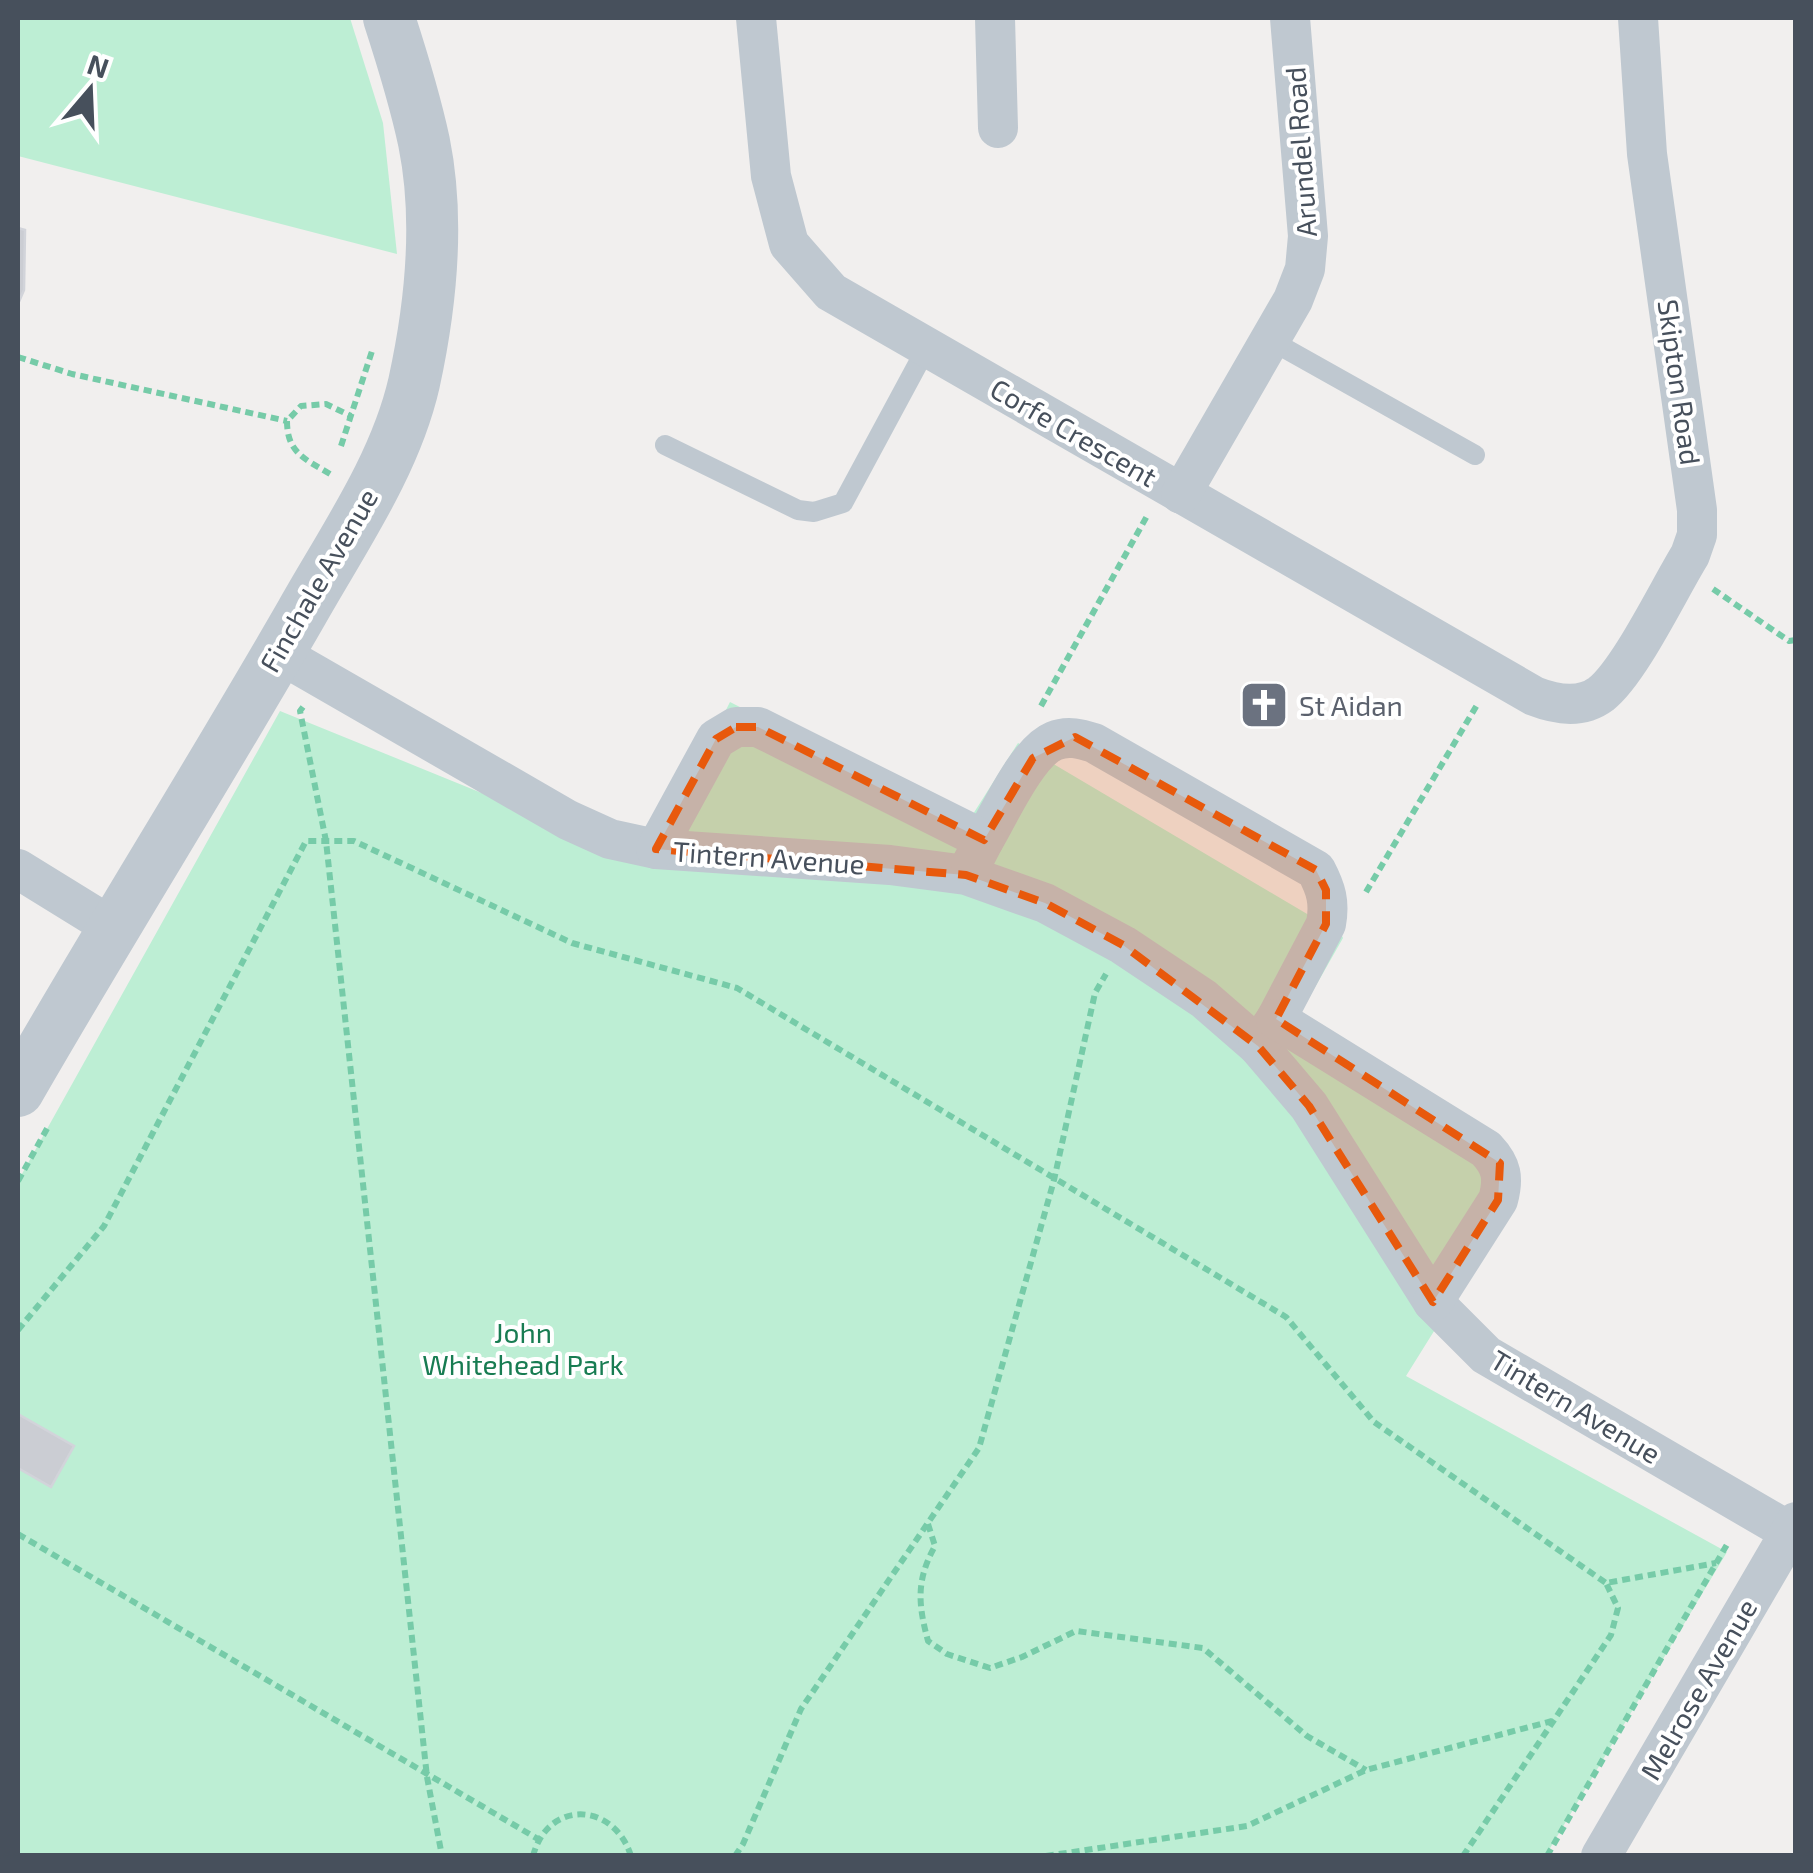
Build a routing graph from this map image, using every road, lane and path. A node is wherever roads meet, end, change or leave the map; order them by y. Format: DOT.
graph roads {
  1 [pos="388,18"];
  2 [pos="756,18"];
  3 [pos="996,18"];
  4 [pos="1290,18"];
  5 [pos="1638,18"];
  6 [pos="998,128"];
  7 [pos="378,333"];
  8 [pos="1270,340"];
  9 [pos="927,347"];
  10 [pos="18,357"];
  11 [pos="351,416"];
  12 [pos="287,421"];
  13 [pos="666,445"];
  14 [pos="340,448"];
  15 [pos="1475,455"];
  16 [pos="335,465"];
  17 [pos="330,474"];
  18 [pos="1173,489"];
  19 [pos="320,490"];
  20 [pos="1682,568"];
  21 [pos="1796,640"];
  22 [pos="299,665"];
  23 [pos="1494,674"];
  24 [pos="1576,704"];
  25 [pos="1033,758"];
  26 [pos="326,841"];
  27 [pos="656,849"];
  28 [pos="975,858"];
  29 [pos="18,869"];
  30 [pos="1361,900"];
  31 [pos="112,928"];
  32 [pos="1123,945"];
  33 [pos="1268,1033"];
  34 [pos="18,1091"];
  35 [pos="1054,1180"];
  36 [pos="1433,1302"];
  37 [pos="18,1330"];
  38 [pos="928,1524"];
  39 [pos="1736,1530"];
  40 [pos="18,1534"];
  41 [pos="1788,1535"];
  42 [pos="1717,1563"];
  43 [pos="1606,1583"];
  44 [pos="1552,1721"];
  45 [pos="1366,1770"];
  46 [pos="428,1776"];
  47 [pos="538,1838"];
  48 [pos="442,1856"];
  49 [pos="533,1856"];
  50 [pos="631,1856"];
  51 [pos="735,1856"];
  52 [pos="1046,1856"];
  53 [pos="1464,1856"];
  54 [pos="1547,1856"];
  55 [pos="1601,1856"];
  1 -- 22 [label="street, Finchale Avenue"];
  2 -- 9 [label="street, Corfe Crescent"];
  3 -- 6 [label="street"];
  4 -- 8 [label="street, Arundel Road"];
  5 -- 20 [label="street, Skipton Road"];
  7 -- 11 [label="path"];
  8 -- 15 [label="lane"];
  8 -- 18 [label="street, Arundel Road"];
  9 -- 13 [label="lane"];
  9 -- 18 [label="street, Corfe Crescent"];
  10 -- 12 [label="path"];
  11 -- 12 [label="path"];
  11 -- 14 [label="path"];
  12 -- 17 [label="path"];
  16 -- 17 [label="path"];
  17 -- 19 [label="path"];
  18 -- 23 [label="street, Corfe Crescent"];
  18 -- 25 [label="path"];
  20 -- 21 [label="path"];
  20 -- 24 [label="street, Skipton Road"];
  22 -- 26 [label="path"];
  22 -- 27 [label="street, Tintern Avenue"];
  22 -- 31 [label="street, Finchale Avenue"];
  23 -- 24 [label="street, Corfe Crescent"];
  23 -- 30 [label="path"];
  25 -- 28 [label="street"];
  25 -- 33 [label="street"];
  26 -- 35 [label="path"];
  26 -- 37 [label="path"];
  26 -- 46 [label="path"];
  27 -- 28 [label="street, Tintern Avenue"];
  27 -- 28 [label="street"];
  28 -- 32 [label="street, Tintern Avenue"];
  29 -- 31 [label="street"];
  31 -- 34 [label="street, Finchale Avenue"];
  32 -- 33 [label="street, Tintern Avenue"];
  32 -- 35 [label="path"];
  33 -- 36 [label="street, Tintern Avenue"];
  33 -- 36 [label="street"];
  35 -- 38 [label="path"];
  35 -- 43 [label="path"];
  36 -- 41 [label="street, Tintern Avenue"];
  38 -- 45 [label="path"];
  38 -- 51 [label="path"];
  39 -- 42 [label="path"];
  40 -- 46 [label="path"];
  41 -- 42 [label="path"];
  41 -- 55 [label="street, Melrose Avenue"];
  42 -- 43 [label="path"];
  42 -- 54 [label="path"];
  43 -- 44 [label="path"];
  44 -- 45 [label="path"];
  44 -- 53 [label="path"];
  45 -- 52 [label="path"];
  46 -- 47 [label="path"];
  46 -- 48 [label="path"];
  47 -- 49 [label="path"];
  47 -- 50 [label="path"];
}
